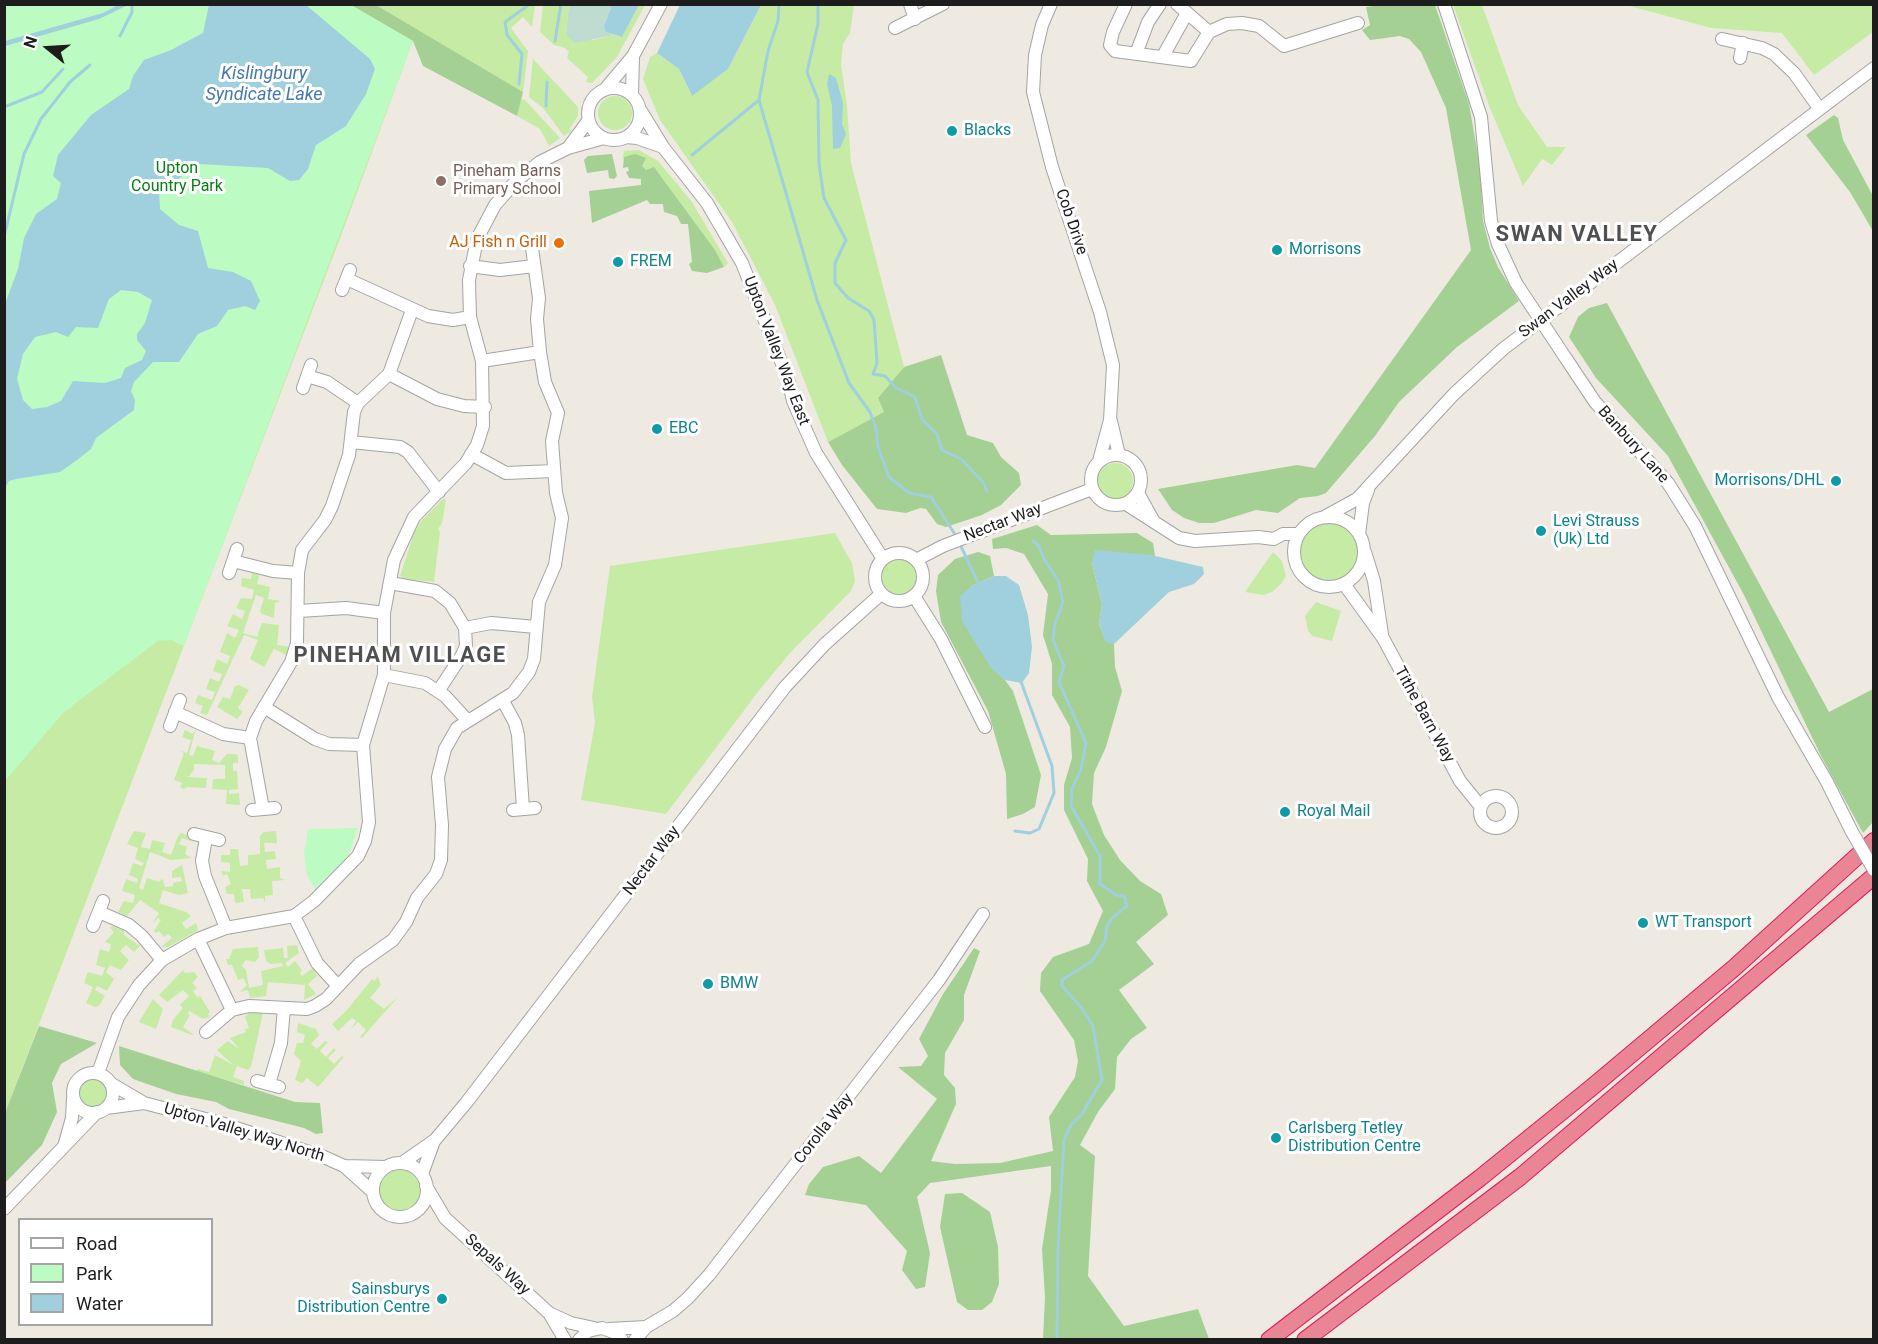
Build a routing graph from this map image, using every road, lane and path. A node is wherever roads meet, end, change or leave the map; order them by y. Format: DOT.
graph roads {
  1 [pos="661,4"];
  2 [pos="910,4"];
  3 [pos="944,4"];
  4 [pos="1040,4"];
  5 [pos="1051,4"];
  6 [pos="1126,4"];
  7 [pos="1160,4"];
  8 [pos="1177,4"];
  9 [pos="1444,4"];
  10 [pos="1187,13"];
  11 [pos="915,19"];
  12 [pos="1358,23"];
  13 [pos="1042,25"];
  14 [pos="895,28"];
  15 [pos="1209,32"];
  16 [pos="1722,39"];
  17 [pos="1743,43"];
  18 [pos="1136,54"];
  19 [pos="633,56"];
  20 [pos="1163,56"];
  21 [pos="1740,58"];
  22 [pos="1874,68"];
  23 [pos="606,88"];
  24 [pos="632,93"];
  25 [pos="1819,108"];
  26 [pos="641,111"];
  27 [pos="588,121"];
  28 [pos="626,137"];
  29 [pos="604,138"];
  30 [pos="663,147"];
  31 [pos="568,148"];
  32 [pos="532,248"];
  33 [pos="470,266"];
  34 [pos="534,266"];
  35 [pos="346,280"];
  36 [pos="412,310"];
  37 [pos="470,317"];
  38 [pos="540,352"];
  39 [pos="482,361"];
  40 [pos="389,374"];
  41 [pos="307,376"];
  42 [pos="358,403"];
  43 [pos="484,407"];
  44 [pos="1110,420"];
  45 [pos="351,442"];
  46 [pos="471,454"];
  47 [pos="1119,455"];
  48 [pos="1099,461"];
  49 [pos="553,471"];
  50 [pos="1370,486"];
  51 [pos="1092,489"];
  52 [pos="439,492"];
  53 [pos="1138,493"];
  54 [pos="1126,504"];
  55 [pos="1326,516"];
  56 [pos="1155,523"];
  57 [pos="1298,534"];
  58 [pos="1359,534"];
  59 [pos="1274,539"];
  60 [pos="1293,551"];
  61 [pos="1364,551"];
  62 [pos="883,559"];
  63 [pos="916,560"];
  64 [pos="233,561"];
  65 [pos="298,573"];
  66 [pos="390,583"];
  67 [pos="1344,584"];
  68 [pos="881,594"];
  69 [pos="914,596"];
  70 [pos="299,611"];
  71 [pos="384,613"];
  72 [pos="536,627"];
  73 [pos="465,628"];
  74 [pos="1383,638"];
  75 [pos="384,675"];
  76 [pos="439,690"];
  77 [pos="180,700"];
  78 [pos="502,701"];
  79 [pos="264,707"];
  80 [pos="175,712"];
  81 [pos="468,721"];
  82 [pos="170,726"];
  83 [pos="985,727"];
  84 [pos="250,738"];
  85 [pos="363,745"];
  86 [pos="1485,802"];
  87 [pos="263,809"];
  88 [pos="524,809"];
  89 [pos="206,838"];
  90 [pos="1874,842"];
  91 [pos="1874,870"];
  92 [pos="1874,876"];
  93 [pos="982,914"];
  94 [pos="294,916"];
  95 [pos="93,926"];
  96 [pos="226,928"];
  97 [pos="198,939"];
  98 [pos="162,960"];
  99 [pos="338,986"];
  100 [pos="284,1008"];
  101 [pos="232,1010"];
  102 [pos="206,1032"];
  103 [pos="98,1073"];
  104 [pos="110,1083"];
  105 [pos="268,1084"];
  106 [pos="74,1098"];
  107 [pos="144,1103"];
  108 [pos="102,1110"];
  109 [pos="435,1140"];
  110 [pos="64,1144"];
  111 [pos="402,1163"];
  112 [pos="344,1166"];
  113 [pos="386,1167"];
  114 [pos="424,1180"];
  115 [pos="373,1192"];
  116 [pos="4,1209"];
  117 [pos="411,1214"];
  118 [pos="446,1218"];
  119 [pos="549,1313"];
  120 [pos="646,1327"];
  121 [pos="594,1328"];
  122 [pos="609,1329"];
  123 [pos="565,1340"];
  124 [pos="579,1340"];
  125 [pos="621,1340"];
  126 [pos="636,1340"];
  127 [pos="1269,1340"];
  128 [pos="1305,1340"];
  1 -- 19 [label="street"];
  2 -- 11 [label="street"];
  3 -- 11 [label="street"];
  4 -- 13 [label="street, Cob Drive"];
  5 -- 13 [label="street, Cob Drive"];
  6 -- 18 [label="street"];
  7 -- 18 [label="street"];
  8 -- 10 [label="street"];
  9 -- 91 [label="street, Banbury Lane, bridge"];
  10 -- 15 [label="street"];
  10 -- 20 [label="street"];
  11 -- 14 [label="street"];
  12 -- 15 [label="street"];
  13 -- 44 [label="street, Cob Drive"];
  15 -- 20 [label="street"];
  16 -- 17 [label="street"];
  17 -- 21 [label="street"];
  17 -- 25 [label="street"];
  18 -- 20 [label="street"];
  19 -- 23 [label="street"];
  19 -- 24 [label="street"];
  22 -- 25 [label="street, Swan Valley Way"];
  23 -- 24 [label="street"];
  23 -- 27 [label="street"];
  24 -- 26 [label="street"];
  25 -- 50 [label="street, Swan Valley Way"];
  26 -- 28 [label="street"];
  26 -- 30 [label="street, Upton Valley Way East"];
  27 -- 29 [label="street"];
  27 -- 31 [label="street"];
  28 -- 29 [label="street"];
  28 -- 30 [label="street"];
  29 -- 31 [label="street"];
  30 -- 62 [label="street, Upton Valley Way East"];
  31 -- 33 [label="street"];
  32 -- 34 [label="street"];
  33 -- 34 [label="street"];
  33 -- 37 [label="street"];
  34 -- 38 [label="street"];
  35 -- 36 [label="street"];
  36 -- 37 [label="street"];
  36 -- 40 [label="street"];
  37 -- 39 [label="street"];
  38 -- 39 [label="street"];
  38 -- 49 [label="street"];
  39 -- 43 [label="street"];
  40 -- 42 [label="street"];
  40 -- 43 [label="street"];
  41 -- 42 [label="street"];
  42 -- 45 [label="street"];
  43 -- 46 [label="street"];
  44 -- 47 [label="street, Cob Drive"];
  44 -- 48 [label="street, Cob Drive"];
  45 -- 52 [label="street"];
  45 -- 65 [label="street"];
  46 -- 49 [label="street"];
  46 -- 52 [label="street"];
  47 -- 48 [label="street"];
  47 -- 53 [label="street"];
  48 -- 51 [label="street"];
  49 -- 72 [label="street"];
  50 -- 55 [label="street, Swan Valley Way"];
  50 -- 58 [label="street, Swan Valley Way"];
  51 -- 54 [label="street"];
  51 -- 63 [label="street, Nectar Way"];
  52 -- 66 [label="street"];
  53 -- 54 [label="street"];
  53 -- 56 [label="street"];
  54 -- 56 [label="street"];
  55 -- 57 [label="street"];
  55 -- 58 [label="street"];
  56 -- 59 [label="street"];
  57 -- 59 [label="street"];
  57 -- 60 [label="street"];
  58 -- 61 [label="street"];
  59 -- 60 [label="street"];
  60 -- 67 [label="street"];
  61 -- 67 [label="street"];
  61 -- 74 [label="street, Tithe Barn Way"];
  62 -- 63 [label="street"];
  62 -- 68 [label="street"];
  63 -- 69 [label="street"];
  64 -- 65 [label="street"];
  65 -- 70 [label="street"];
  66 -- 71 [label="street"];
  66 -- 73 [label="street"];
  67 -- 74 [label="street, Tithe Barn Way"];
  68 -- 69 [label="street"];
  68 -- 109 [label="street, Nectar Way"];
  69 -- 83 [label="street"];
  70 -- 71 [label="street"];
  70 -- 79 [label="street"];
  71 -- 75 [label="street"];
  72 -- 73 [label="street"];
  72 -- 78 [label="street"];
  73 -- 76 [label="street"];
  74 -- 86 [label="street, Tithe Barn Way"];
  75 -- 76 [label="street"];
  75 -- 85 [label="street"];
  76 -- 81 [label="street"];
  77 -- 80 [label="street"];
  78 -- 81 [label="street"];
  78 -- 88 [label="street"];
  79 -- 84 [label="street"];
  79 -- 85 [label="street"];
  80 -- 82 [label="street"];
  80 -- 84 [label="street"];
  81 -- 99 [label="street"];
  84 -- 87 [label="street"];
  85 -- 94 [label="street"];
  89 -- 96 [label="street"];
  90 -- 127 [label="highway"];
  92 -- 128 [label="highway"];
  93 -- 120 [label="street, Corolla Way"];
  94 -- 96 [label="street"];
  94 -- 99 [label="street"];
  95 -- 98 [label="street"];
  96 -- 97 [label="street"];
  97 -- 98 [label="street"];
  97 -- 101 [label="street"];
  98 -- 103 [label="street"];
  99 -- 100 [label="street"];
  100 -- 101 [label="street"];
  100 -- 105 [label="street"];
  101 -- 102 [label="street"];
  103 -- 104 [label="street"];
  103 -- 106 [label="street"];
  104 -- 107 [label="street, Upton Valley Way North"];
  104 -- 108 [label="street"];
  106 -- 108 [label="street"];
  106 -- 110 [label="street"];
  107 -- 108 [label="street, Upton Valley Way North"];
  107 -- 112 [label="street, Upton Valley Way North"];
  108 -- 110 [label="street"];
  109 -- 111 [label="street, Nectar Way"];
  109 -- 114 [label="street, Nectar Way"];
  110 -- 116 [label="street"];
  111 -- 113 [label="street"];
  111 -- 114 [label="street"];
  112 -- 113 [label="street, Upton Valley Way North"];
  112 -- 115 [label="street, Upton Valley Way North"];
  113 -- 115 [label="street"];
  114 -- 117 [label="street"];
  114 -- 118 [label="street, Sepals Way"];
  115 -- 117 [label="street"];
  117 -- 118 [label="street"];
  118 -- 119 [label="street, Sepals Way"];
  119 -- 121 [label="street, Sepals Way"];
  119 -- 123 [label="street, Sepals Way"];
  120 -- 122 [label="street, Corolla Way"];
  120 -- 126 [label="street, Corolla Way"];
  121 -- 122 [label="street, Sepals Way"];
  121 -- 124 [label="street"];
  122 -- 125 [label="street"];
}
